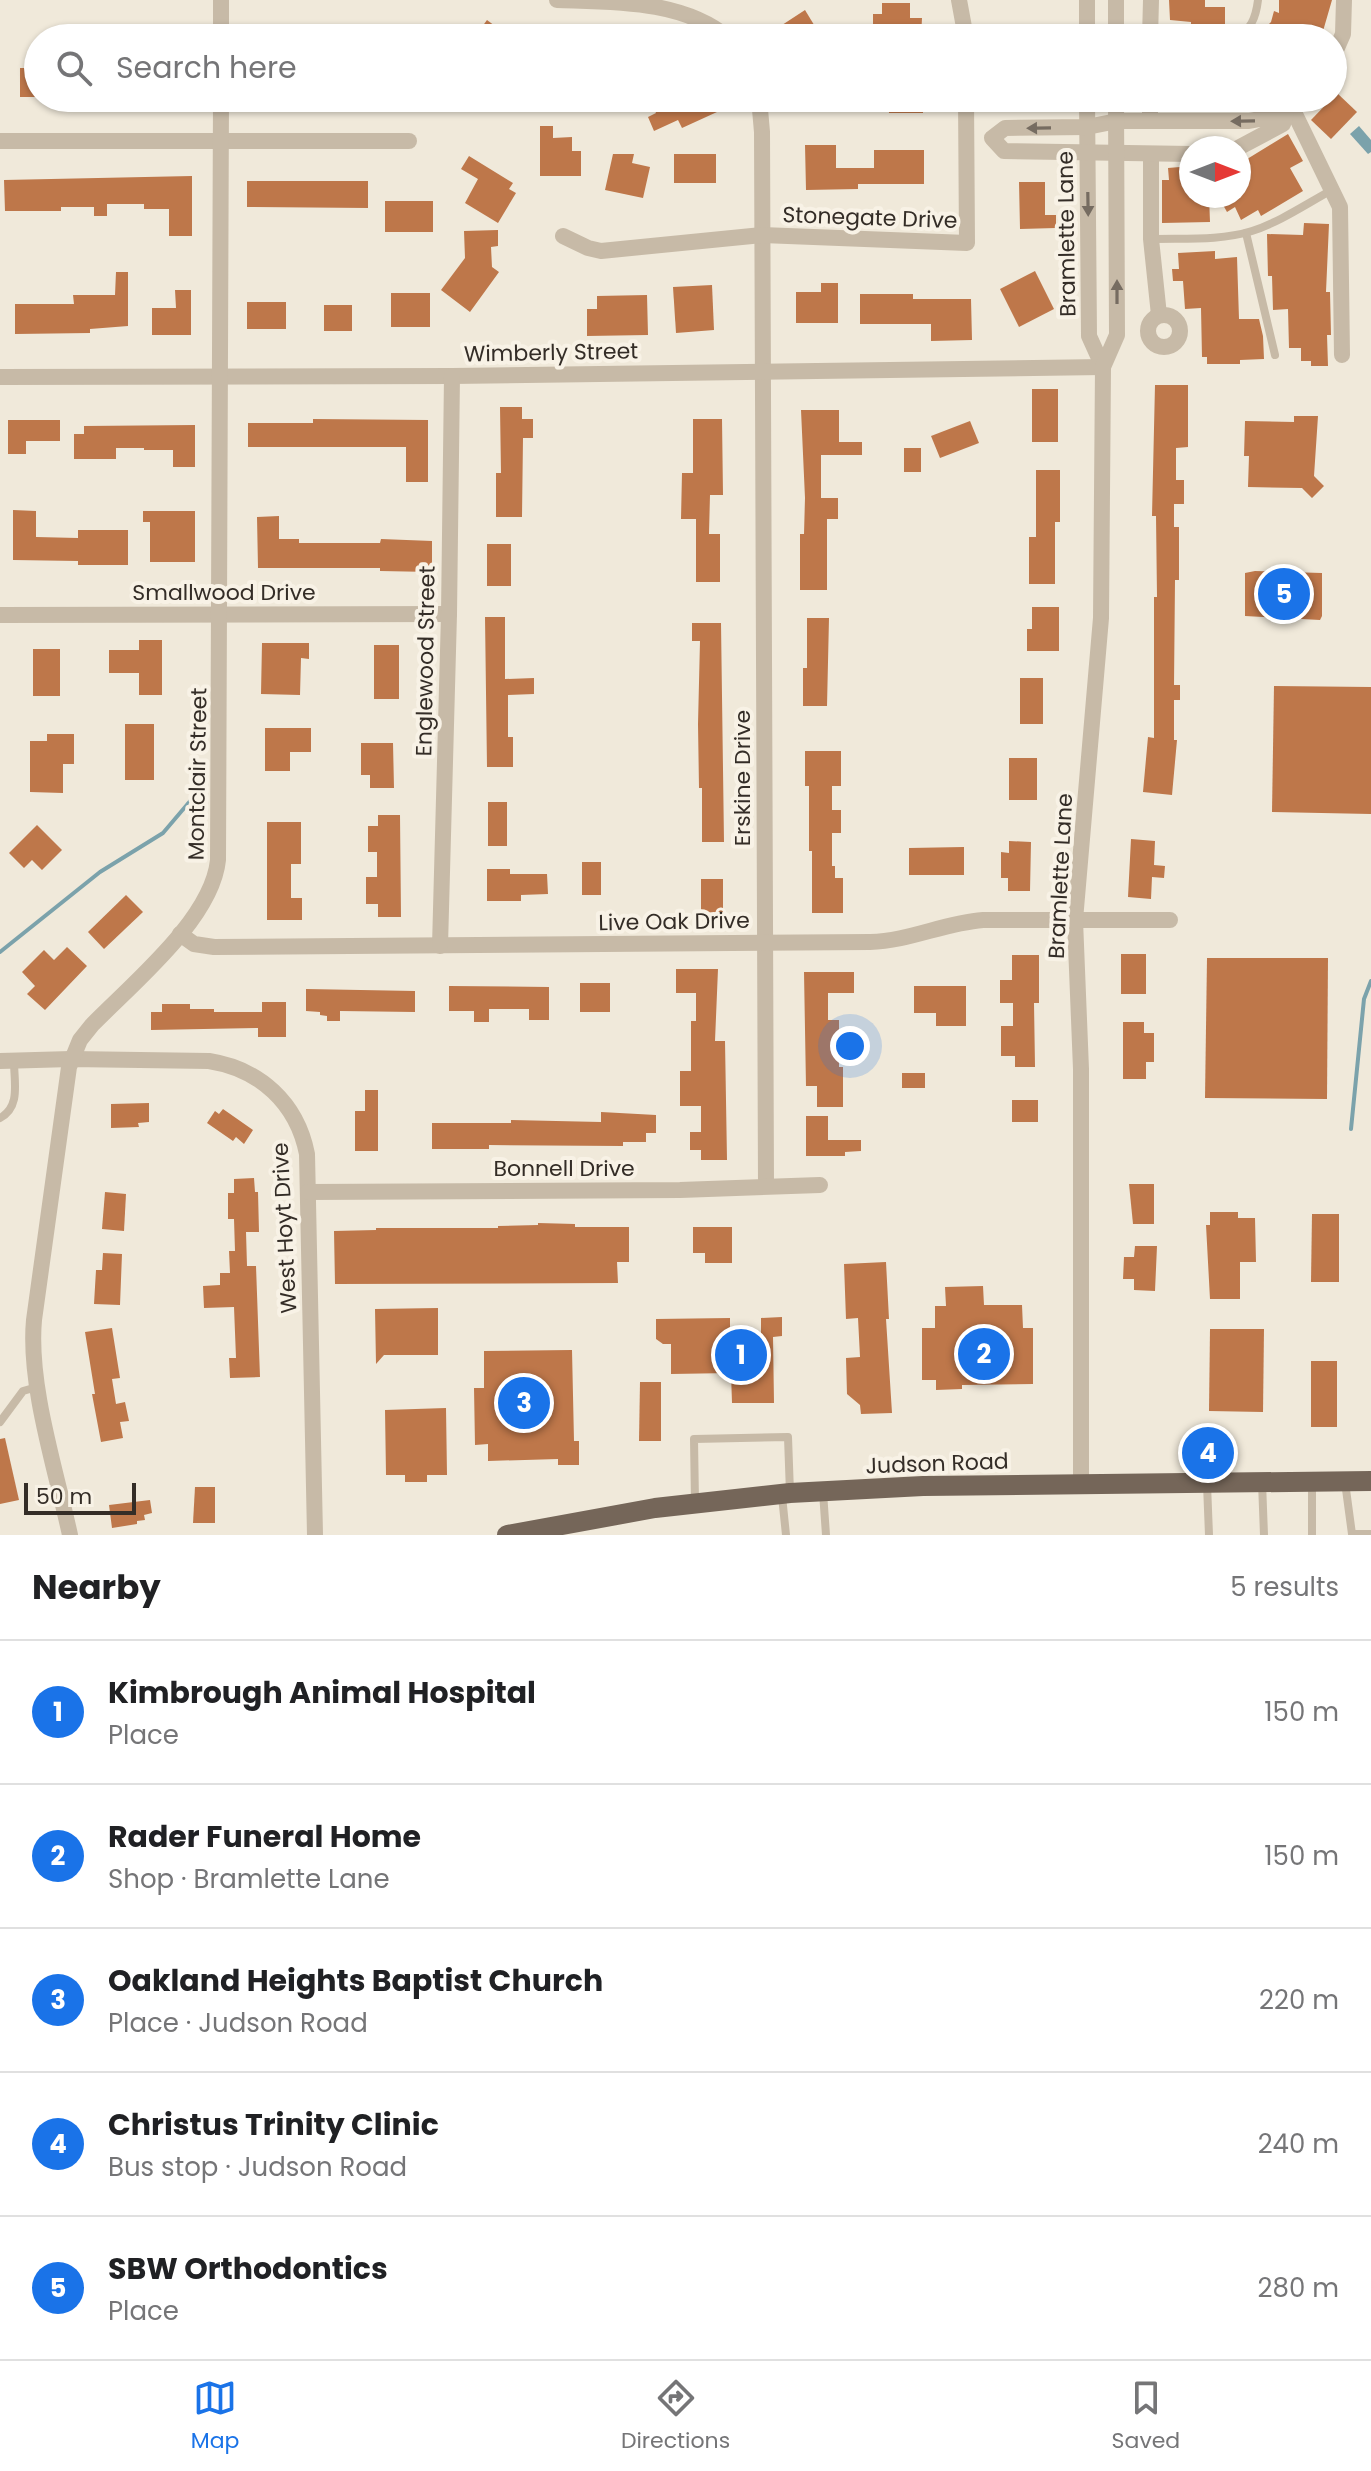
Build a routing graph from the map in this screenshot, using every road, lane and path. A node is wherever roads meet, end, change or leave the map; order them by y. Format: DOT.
graph roads {
  1 [pos="221,0"];
  2 [pos="557,0"];
  3 [pos="959,0"];
  4 [pos="1087,0"];
  5 [pos="1116,0"];
  6 [pos="1151,0"];
  7 [pos="1258,0"];
  8 [pos="1344,0"];
  9 [pos="221,24"];
  10 [pos="709,24"];
  11 [pos="963,24"];
  12 [pos="1087,24"];
  13 [pos="1116,24"];
  14 [pos="1150,24"];
  15 [pos="1252,24"];
  16 [pos="1343,24"];
  17 [pos="221,112"];
  18 [pos="760,112"];
  19 [pos="966,112"];
  20 [pos="1087,112"];
  21 [pos="1117,112"];
  22 [pos="1150,112"];
  23 [pos="1278,112"];
  24 [pos="1291,112"];
  25 [pos="1296,112"];
  26 [pos="1150,120"];
  27 [pos="1117,121"];
  28 [pos="1087,127"];
  29 [pos="992,138"];
  30 [pos="967,139"];
  31 [pos="220,140"];
  32 [pos="0,141"];
  33 [pos="409,141"];
  34 [pos="1251,141"];
  35 [pos="1087,152"];
  36 [pos="1151,154"];
  37 [pos="1179,154"];
  38 [pos="1117,155"];
  39 [pos="1332,190"];
  40 [pos="1246,233"];
  41 [pos="762,235"];
  42 [pos="563,236"];
  43 [pos="1151,239"];
  44 [pos="1159,315"];
  45 [pos="1275,355"];
  46 [pos="1342,355"];
  47 [pos="1103,367"];
  48 [pos="762,371"];
  49 [pos="452,376"];
  50 [pos="0,377"];
  51 [pos="220,377"];
  52 [pos="221,614"];
  53 [pos="449,614"];
  54 [pos="0,615"];
  55 [pos="1075,920"];
  56 [pos="1170,920"];
  57 [pos="180,934"];
  58 [pos="765,941"];
  59 [pos="440,946"];
  60 [pos="71,1059"];
  61 [pos="7,1061"];
  62 [pos="0,1118"];
  63 [pos="766,1185"];
  64 [pos="820,1185"];
  65 [pos="308,1192"];
  66 [pos="37,1387"];
  67 [pos="0,1422"];
  68 [pos="1262,1481"];
  69 [pos="1312,1481"];
  70 [pos="1345,1481"];
  71 [pos="1371,1481"];
  72 [pos="1207,1482"];
  73 [pos="1081,1483"];
  74 [pos="823,1491"];
  75 [pos="786,1493"];
  76 [pos="695,1503"];
  77 [pos="1371,1534"];
  78 [pos="70,1535"];
  79 [pos="315,1535"];
  80 [pos="507,1535"];
  81 [pos="786,1535"];
  82 [pos="826,1535"];
  83 [pos="1209,1535"];
  84 [pos="1264,1535"];
  85 [pos="1312,1535"];
  1 -- 9 [label="street"];
  2 -- 10 [label="street"];
  3 -- 11 [label="street"];
  4 -- 12 [label="street"];
  5 -- 13 [label="street"];
  6 -- 14 [label="street"];
  7 -- 15 [label="lane"];
  8 -- 16 [label="street"];
  17 -- 31 [label="street, Montclair Street"];
  18 -- 41 [label="street, Stonegate Drive"];
  19 -- 30 [label="street, Stonegate Drive"];
  20 -- 28 [label="street, Bramlette Lane"];
  21 -- 27 [label="street, Bramlette Lane"];
  22 -- 26 [label="street"];
  23 -- 26 [label="street, one-way"];
  24 -- 34 [label="street"];
  25 -- 39 [label="street"];
  26 -- 27 [label="street"];
  27 -- 28 [label="street"];
  27 -- 38 [label="street, Bramlette Lane"];
  28 -- 29 [label="street, one-way"];
  28 -- 35 [label="street, Bramlette Lane"];
  29 -- 30 [label="street"];
  29 -- 35 [label="street"];
  30 -- 41 [label="street, Stonegate Drive"];
  31 -- 32 [label="street"];
  31 -- 33 [label="street"];
  31 -- 51 [label="street, Montclair Street"];
  35 -- 38 [label="street"];
  35 -- 47 [label="street, Bramlette Lane, one-way"];
  36 -- 37 [label="street"];
  36 -- 38 [label="street"];
  36 -- 43 [label="street"];
  47 -- 38 [label="street, Bramlette Lane, one-way"];
  39 -- 40 [label="lane"];
  39 -- 46 [label="street"];
  40 -- 43 [label="lane"];
  40 -- 45 [label="lane"];
  41 -- 42 [label="street"];
  41 -- 48 [label="street, Stonegate Drive"];
  43 -- 44 [label="street"];
  47 -- 48 [label="street, Wimberly Street"];
  47 -- 55 [label="street, Bramlette Lane"];
  48 -- 49 [label="street, Wimberly Street"];
  48 -- 58 [label="street, Erskine Drive"];
  49 -- 51 [label="street, Wimberly Street"];
  49 -- 53 [label="street, Englewood Street"];
  50 -- 51 [label="street, Wimberly Street"];
  51 -- 52 [label="street, Montclair Street"];
  52 -- 53 [label="street, Smallwood Drive"];
  52 -- 54 [label="street, Smallwood Drive"];
  52 -- 57 [label="street, Montclair Street"];
  53 -- 59 [label="street, Englewood Street"];
  55 -- 56 [label="street, Live Oak Drive"];
  55 -- 58 [label="street, Live Oak Drive"];
  55 -- 73 [label="street, Bramlette Lane"];
  57 -- 59 [label="street, Live Oak Drive"];
  57 -- 60 [label="street, Montclair Street"];
  58 -- 59 [label="street, Live Oak Drive"];
  58 -- 63 [label="street, Erskine Drive"];
  60 -- 61 [label="street, West Hoyt Drive"];
  60 -- 65 [label="street, West Hoyt Drive"];
  60 -- 66 [label="street, Montclair Street"];
  61 -- 62 [label="lane"];
  63 -- 64 [label="street, Bonnell Drive"];
  63 -- 65 [label="street, Bonnell Drive"];
  65 -- 79 [label="street, West Hoyt Drive"];
  66 -- 67 [label="lane"];
  66 -- 78 [label="street, Montclair Street"];
  68 -- 69 [label="main road, Judson Road"];
  68 -- 72 [label="main road, Judson Road"];
  68 -- 84 [label="lane"];
  69 -- 70 [label="main road, Judson Road"];
  69 -- 85 [label="lane"];
  70 -- 71 [label="main road, Judson Road"];
  70 -- 77 [label="lane"];
  72 -- 73 [label="main road, Judson Road"];
  72 -- 83 [label="lane"];
  73 -- 74 [label="main road, Judson Road"];
  74 -- 75 [label="main road, Judson Road"];
  74 -- 82 [label="lane"];
  75 -- 76 [label="main road, Judson Road"];
  75 -- 76 [label="lane"];
  75 -- 81 [label="lane"];
  76 -- 80 [label="main road, Judson Road"];
}
